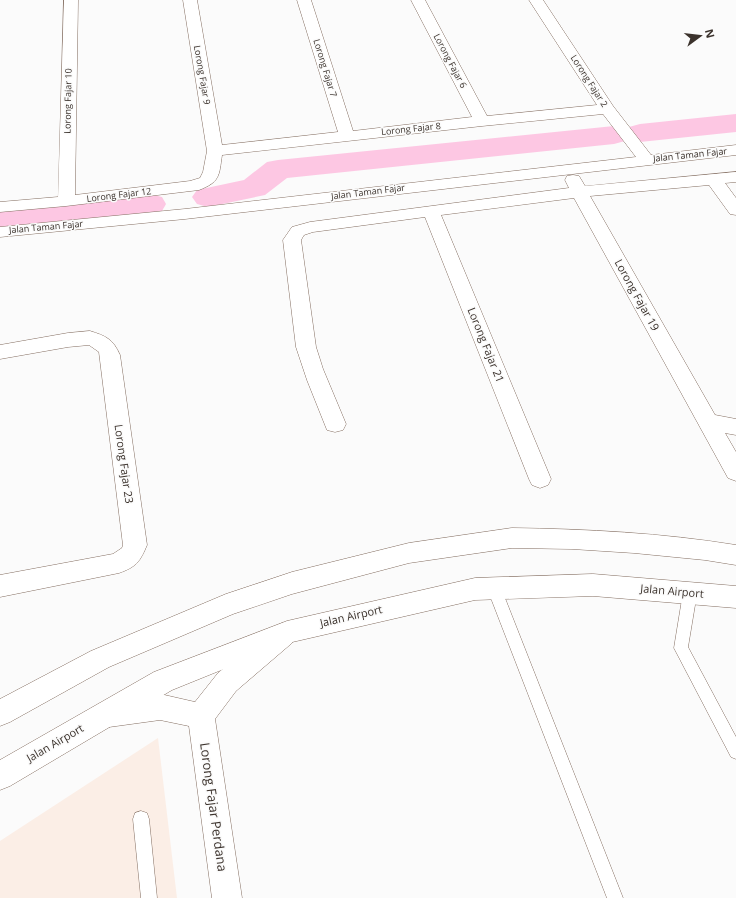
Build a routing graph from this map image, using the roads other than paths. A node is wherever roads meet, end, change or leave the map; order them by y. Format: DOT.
graph roads {
  1 [pos="71,0"];
  2 [pos="190,0"];
  3 [pos="304,0"];
  4 [pos="418,0"];
  5 [pos="536,0"];
  6 [pos="607,109"];
  7 [pos="482,121"];
  8 [pos="347,136"];
  9 [pos="736,150"];
  10 [pos="215,151"];
  11 [pos="647,160"];
  12 [pos="567,169"];
  13 [pos="736,177"];
  14 [pos="713,179"];
  15 [pos="180,188"];
  16 [pos="580,192"];
  17 [pos="66,201"];
  18 [pos="0,207"];
  19 [pos="736,210"];
  20 [pos="430,211"];
  21 [pos="185,214"];
  22 [pos="0,232"];
  23 [pos="0,352"];
  24 [pos="707,421"];
  25 [pos="335,424"];
  26 [pos="736,427"];
  27 [pos="736,472"];
  28 [pos="540,479"];
  29 [pos="736,555"];
  30 [pos="0,586"];
  31 [pos="494,588"];
  32 [pos="690,593"];
  33 [pos="736,597"];
  34 [pos="287,632"];
  35 [pos="0,713"];
  36 [pos="104,715"];
  37 [pos="201,716"];
  38 [pos="736,752"];
  39 [pos="0,776"];
  40 [pos="141,819"];
  41 [pos="149,898"];
  42 [pos="227,898"];
  43 [pos="615,898"];
  1 -- 17 [label="street, Lorong Fajar 10"];
  2 -- 10 [label="street, Lorong Fajar 9"];
  3 -- 8 [label="street, Lorong Fajar 7"];
  4 -- 7 [label="street, Lorong Fajar 6"];
  5 -- 6 [label="street, Lorong Fajar 2"];
  6 -- 7 [label="street, Lorong Fajar 8"];
  6 -- 11 [label="street, Lorong Fajar 2"];
  7 -- 8 [label="street, Lorong Fajar 8"];
  8 -- 10 [label="street, Lorong Fajar 8"];
  9 -- 11 [label="street, Jalan Taman Fajar"];
  10 -- 15 [label="street, Lorong Fajar 12"];
  11 -- 12 [label="street, Jalan Taman Fajar"];
  12 -- 16 [label="street, Lorong Fajar 19"];
  12 -- 21 [label="street, Jalan Taman Fajar"];
  13 -- 14 [label="street"];
  14 -- 16 [label="street"];
  14 -- 19 [label="street"];
  15 -- 17 [label="street, Lorong Fajar 12"];
  15 -- 21 [label="street"];
  16 -- 20 [label="street"];
  16 -- 24 [label="street, Lorong Fajar 19"];
  17 -- 18 [label="street, Lorong Fajar 12"];
  20 -- 25 [label="street"];
  20 -- 28 [label="street, Lorong Fajar 21"];
  21 -- 22 [label="street, Jalan Taman Fajar"];
  23 -- 30 [label="street, Lorong Fajar 23"];
  24 -- 26 [label="street"];
  24 -- 27 [label="street, Lorong Fajar 19"];
  29 -- 35 [label="street"];
  31 -- 32 [label="street, Jalan Airport"];
  31 -- 34 [label="street, Jalan Airport"];
  31 -- 43 [label="lane"];
  32 -- 33 [label="street, Jalan Airport"];
  32 -- 38 [label="lane"];
  34 -- 36 [label="street, Jalan Airport"];
  34 -- 37 [label="street"];
  36 -- 37 [label="street"];
  36 -- 39 [label="street, Jalan Airport"];
  37 -- 42 [label="street, Lorong Fajar Perdana"];
  40 -- 41 [label="lane"];
}
